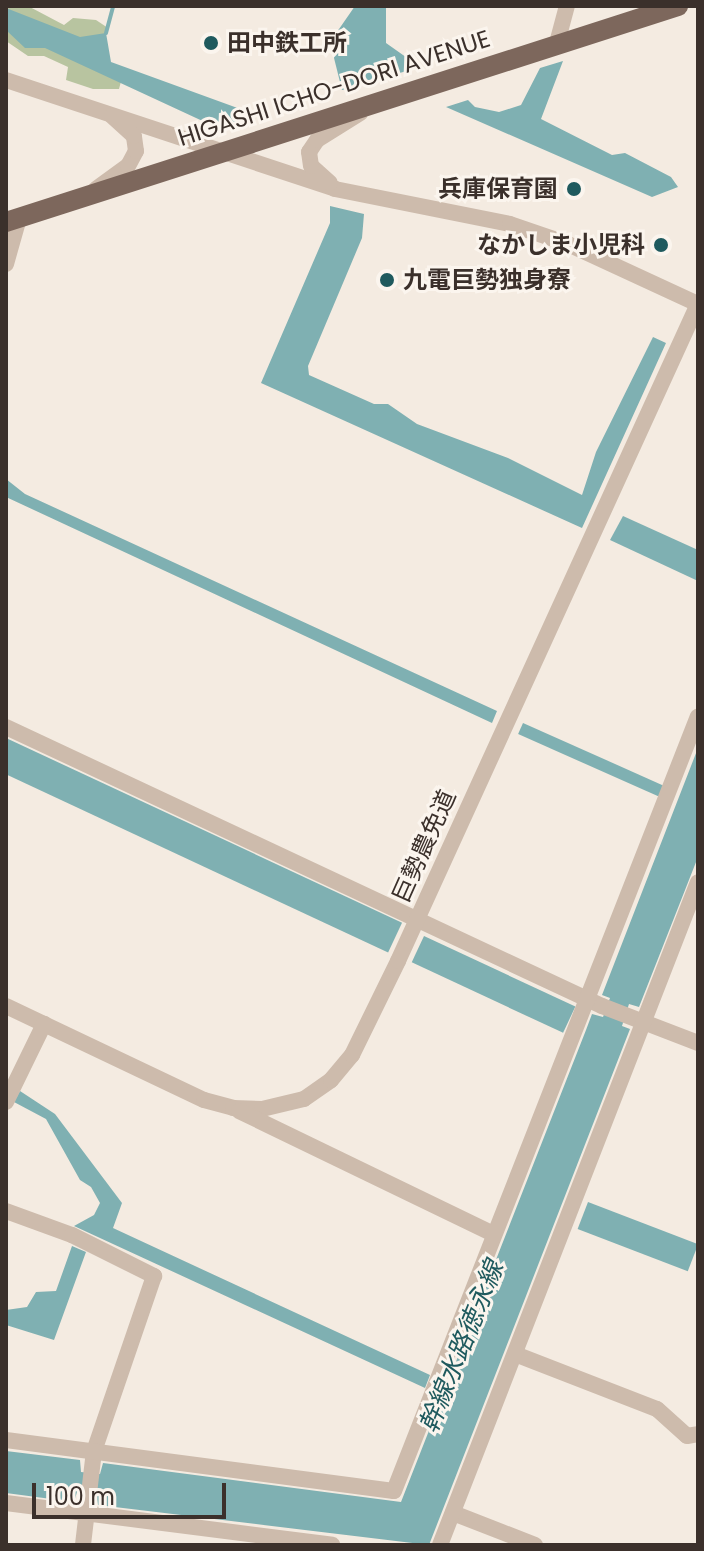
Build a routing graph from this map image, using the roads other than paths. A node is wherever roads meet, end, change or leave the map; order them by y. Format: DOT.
graph roads {
  1 [pos="567,6"];
  2 [pos="678,6"];
  3 [pos="557,43"];
  4 [pos="6,80"];
  5 [pos="382,99"];
  6 [pos="108,113"];
  7 [pos="223,150"];
  8 [pos="335,189"];
  9 [pos="89,195"];
  10 [pos="13,220"];
  11 [pos="6,264"];
  12 [pos="698,304"];
  13 [pos="698,716"];
  14 [pos="6,727"];
  15 [pos="698,882"];
  16 [pos="417,919"];
  17 [pos="596,1003"];
  18 [pos="6,1006"];
  19 [pos="636,1019"];
  20 [pos="44,1024"];
  21 [pos="698,1043"];
  22 [pos="6,1102"];
  23 [pos="233,1108"];
  24 [pos="6,1211"];
  25 [pos="493,1234"];
  26 [pos="515,1354"];
  27 [pos="698,1434"];
  28 [pos="6,1440"];
  29 [pos="93,1456"];
  30 [pos="6,1503"];
  31 [pos="86,1506"];
  32 [pos="453,1513"];
  33 [pos="83,1545"];
  34 [pos="332,1545"];
  35 [pos="440,1545"];
  36 [pos="535,1545"];
  1 -- 3 [label="street"];
  2 -- 3 [label="main road, HIGASHI ICHO-DORI AVENUE"];
  3 -- 5 [label="main road, HIGASHI ICHO-DORI AVENUE"];
  4 -- 6 [label="street"];
  5 -- 7 [label="main road, HIGASHI ICHO-DORI AVENUE"];
  5 -- 8 [label="street"];
  6 -- 7 [label="street"];
  6 -- 9 [label="street"];
  7 -- 8 [label="street"];
  7 -- 9 [label="main road, HIGASHI ICHO-DORI AVENUE"];
  8 -- 12 [label="street"];
  9 -- 10 [label="main road, HIGASHI ICHO-DORI AVENUE"];
  10 -- 11 [label="street"];
  12 -- 16 [label="street, 巨勢農免道"];
  13 -- 17 [label="street"];
  14 -- 16 [label="street"];
  15 -- 19 [label="street"];
  16 -- 17 [label="street"];
  16 -- 23 [label="street, 巨勢農免道"];
  17 -- 19 [label="street"];
  17 -- 25 [label="street"];
  18 -- 20 [label="street, 巨勢農免道"];
  19 -- 21 [label="street"];
  19 -- 26 [label="street"];
  20 -- 22 [label="street"];
  20 -- 23 [label="street, 巨勢農免道"];
  23 -- 25 [label="street"];
  24 -- 29 [label="street"];
  25 -- 29 [label="street"];
  26 -- 27 [label="street"];
  26 -- 32 [label="street"];
  28 -- 29 [label="street"];
  29 -- 31 [label="street"];
  30 -- 31 [label="street"];
  31 -- 33 [label="street"];
  31 -- 34 [label="street"];
  32 -- 35 [label="street"];
  32 -- 36 [label="street"];
}
